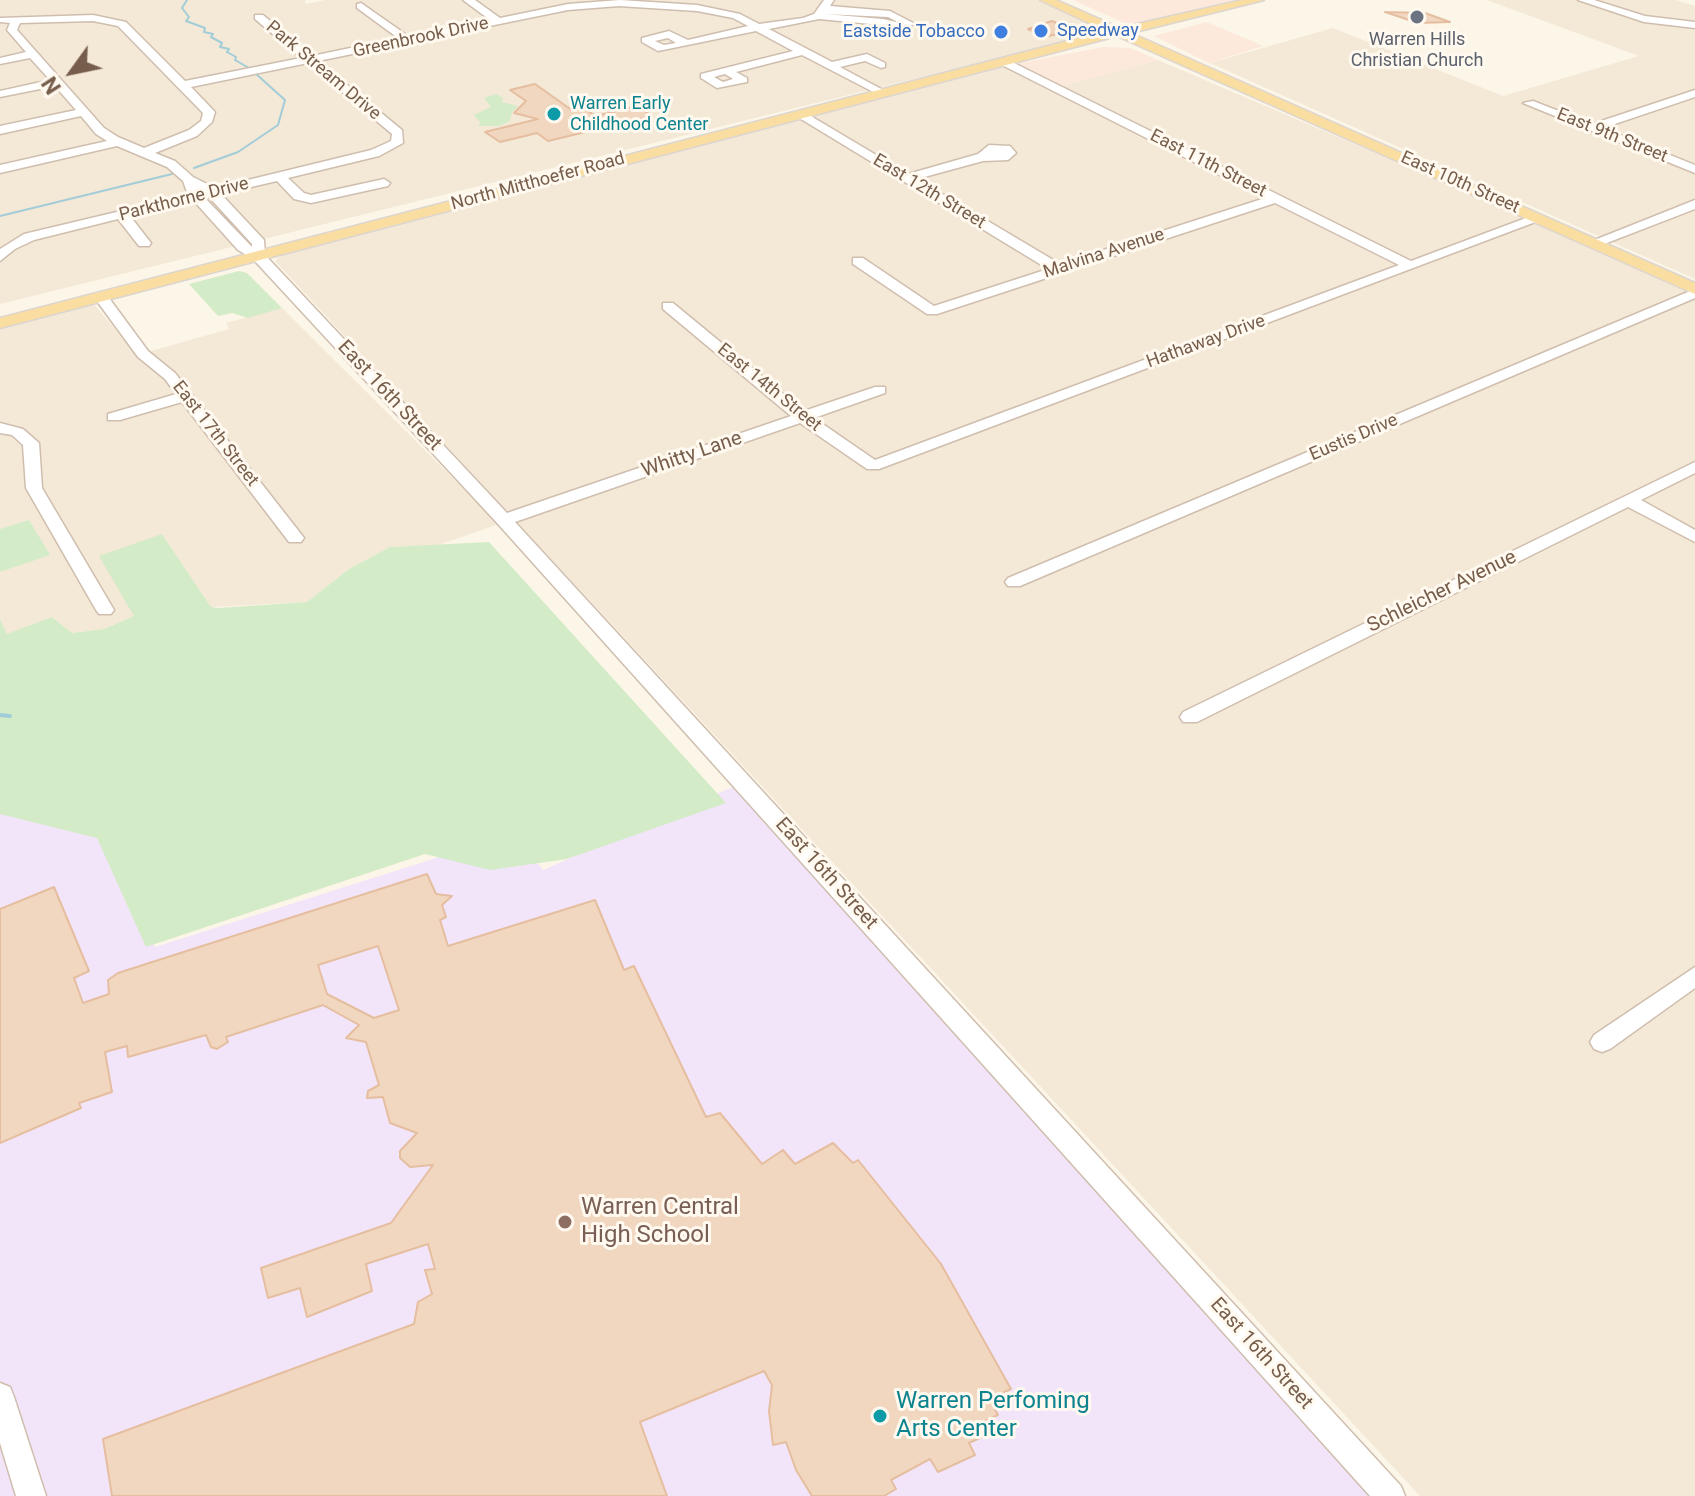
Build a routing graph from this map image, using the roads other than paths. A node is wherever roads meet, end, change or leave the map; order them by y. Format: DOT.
graph roads {
  1 [pos="468,0"];
  2 [pos="1046,0"];
  3 [pos="1061,0"];
  4 [pos="1583,0"];
  5 [pos="1264,1"];
  6 [pos="582,2"];
  7 [pos="662,3"];
  8 [pos="361,6"];
  9 [pos="823,8"];
  10 [pos="1226,8"];
  11 [pos="259,17"];
  12 [pos="1206,19"];
  13 [pos="0,20"];
  14 [pos="16,20"];
  15 [pos="500,22"];
  16 [pos="1695,25"];
  17 [pos="762,27"];
  18 [pos="1128,33"];
  19 [pos="408,41"];
  20 [pos="686,44"];
  21 [pos="805,51"];
  22 [pos="34,54"];
  23 [pos="309,59"];
  24 [pos="0,61"];
  25 [pos="1004,62"];
  26 [pos="831,66"];
  27 [pos="866,68"];
  28 [pos="727,71"];
  29 [pos="57,82"];
  30 [pos="184,85"];
  31 [pos="881,93"];
  32 [pos="1695,93"];
  33 [pos="0,94"];
  34 [pos="1529,103"];
  35 [pos="84,112"];
  36 [pos="800,114"];
  37 [pos="1591,128"];
  38 [pos="0,130"];
  39 [pos="118,142"];
  40 [pos="143,153"];
  41 [pos="375,153"];
  42 [pos="982,157"];
  43 [pos="0,169"];
  44 [pos="1695,169"];
  45 [pos="280,177"];
  46 [pos="907,178"];
  47 [pos="189,180"];
  48 [pos="384,183"];
  49 [pos="212,193"];
  50 [pos="197,197"];
  51 [pos="1276,198"];
  52 [pos="1695,204"];
  53 [pos="122,215"];
  54 [pos="1539,218"];
  55 [pos="144,243"];
  56 [pos="1594,243"];
  57 [pos="258,256"];
  58 [pos="1,261"];
  59 [pos="858,261"];
  60 [pos="1411,266"];
  61 [pos="1058,269"];
  62 [pos="1695,291"];
  63 [pos="101,297"];
  64 [pos="668,306"];
  65 [pos="0,323"];
  66 [pos="880,390"];
  67 [pos="185,396"];
  68 [pos="114,417"];
  69 [pos="802,417"];
  70 [pos="0,428"];
  71 [pos="873,466"];
  72 [pos="1695,467"];
  73 [pos="1628,500"];
  74 [pos="504,520"];
  75 [pos="1695,537"];
  76 [pos="295,538"];
  77 [pos="1014,582"];
  78 [pos="105,610"];
  79 [pos="1190,717"];
  80 [pos="1695,976"];
  81 [pos="1602,1042"];
  82 [pos="0,1397"];
  83 [pos="31,1496"];
  84 [pos="1390,1496"];
  1 -- 15 [label="street"];
  2 -- 18 [label="main road, East 10th Street"];
  3 -- 18 [label="main road, East 10th Street"];
  4 -- 16 [label="street"];
  5 -- 10 [label="main road, North Mitthoefer Road"];
  5 -- 12 [label="main road, North Mitthoefer Road"];
  6 -- 7 [label="street, Greenbrook Drive"];
  6 -- 15 [label="street, Greenbrook Drive"];
  7 -- 17 [label="street, Greenbrook Drive"];
  8 -- 19 [label="street"];
  9 -- 9 [label="street"];
  9 -- 17 [label="street"];
  10 -- 12 [label="main road"];
  10 -- 18 [label="main road, North Mitthoefer Road"];
  11 -- 23 [label="street, Park Stream Drive"];
  12 -- 18 [label="main road, North Mitthoefer Road"];
  13 -- 14 [label="street"];
  14 -- 22 [label="street"];
  14 -- 30 [label="street"];
  15 -- 19 [label="street, Greenbrook Drive"];
  17 -- 20 [label="street"];
  17 -- 21 [label="street, Greenbrook Drive"];
  18 -- 25 [label="main road, North Mitthoefer Road"];
  18 -- 54 [label="main road, East 10th Street"];
  19 -- 23 [label="street, Greenbrook Drive"];
  21 -- 26 [label="street, Greenbrook Drive"];
  21 -- 28 [label="street"];
  22 -- 24 [label="street"];
  22 -- 29 [label="street"];
  23 -- 30 [label="street, Greenbrook Drive"];
  23 -- 41 [label="street, Park Stream Drive"];
  25 -- 31 [label="main road, North Mitthoefer Road"];
  25 -- 51 [label="street, East 11th Street"];
  26 -- 27 [label="street"];
  26 -- 31 [label="street, Greenbrook Drive"];
  29 -- 33 [label="street"];
  29 -- 35 [label="street"];
  30 -- 40 [label="street"];
  31 -- 36 [label="main road, North Mitthoefer Road"];
  32 -- 37 [label="street"];
  34 -- 37 [label="street, East 9th Street"];
  35 -- 38 [label="street"];
  35 -- 39 [label="street"];
  36 -- 46 [label="street, East 12th Street"];
  36 -- 57 [label="main road, North Mitthoefer Road"];
  37 -- 44 [label="street, East 9th Street"];
  39 -- 40 [label="street"];
  39 -- 43 [label="street"];
  40 -- 47 [label="street"];
  41 -- 45 [label="street, Parkthorne Drive"];
  42 -- 46 [label="street"];
  45 -- 48 [label="street"];
  45 -- 49 [label="street, Parkthorne Drive"];
  46 -- 61 [label="street, East 12th Street"];
  47 -- 49 [label="street"];
  47 -- 50 [label="street"];
  49 -- 50 [label="street, Parkthorne Drive"];
  49 -- 57 [label="street"];
  50 -- 53 [label="street, Parkthorne Drive"];
  50 -- 57 [label="street"];
  51 -- 60 [label="street, East 11th Street"];
  51 -- 61 [label="street, Malvina Avenue"];
  52 -- 56 [label="street"];
  53 -- 55 [label="street"];
  53 -- 58 [label="street, Parkthorne Drive"];
  54 -- 56 [label="main road, East 10th Street"];
  54 -- 60 [label="street, Hathaway Drive"];
  56 -- 62 [label="main road, East 10th Street"];
  57 -- 63 [label="main road, North Mitthoefer Road"];
  57 -- 74 [label="street, East 16th Street"];
  59 -- 61 [label="street, Malvina Avenue"];
  60 -- 71 [label="street, Hathaway Drive"];
  62 -- 77 [label="street, Eustis Drive"];
  63 -- 65 [label="main road, North Mitthoefer Road"];
  63 -- 67 [label="street, East 17th Street"];
  64 -- 69 [label="street, East 14th Street"];
  66 -- 69 [label="street, Whitty Lane"];
  67 -- 68 [label="street"];
  67 -- 76 [label="street, East 17th Street"];
  69 -- 71 [label="street, East 14th Street"];
  69 -- 74 [label="street, Whitty Lane"];
  70 -- 78 [label="street"];
  72 -- 73 [label="street, Schleicher Avenue"];
  73 -- 75 [label="street"];
  73 -- 79 [label="street, Schleicher Avenue"];
  74 -- 84 [label="street, East 16th Street"];
  80 -- 81 [label="street"];
  82 -- 83 [label="street"];
}
